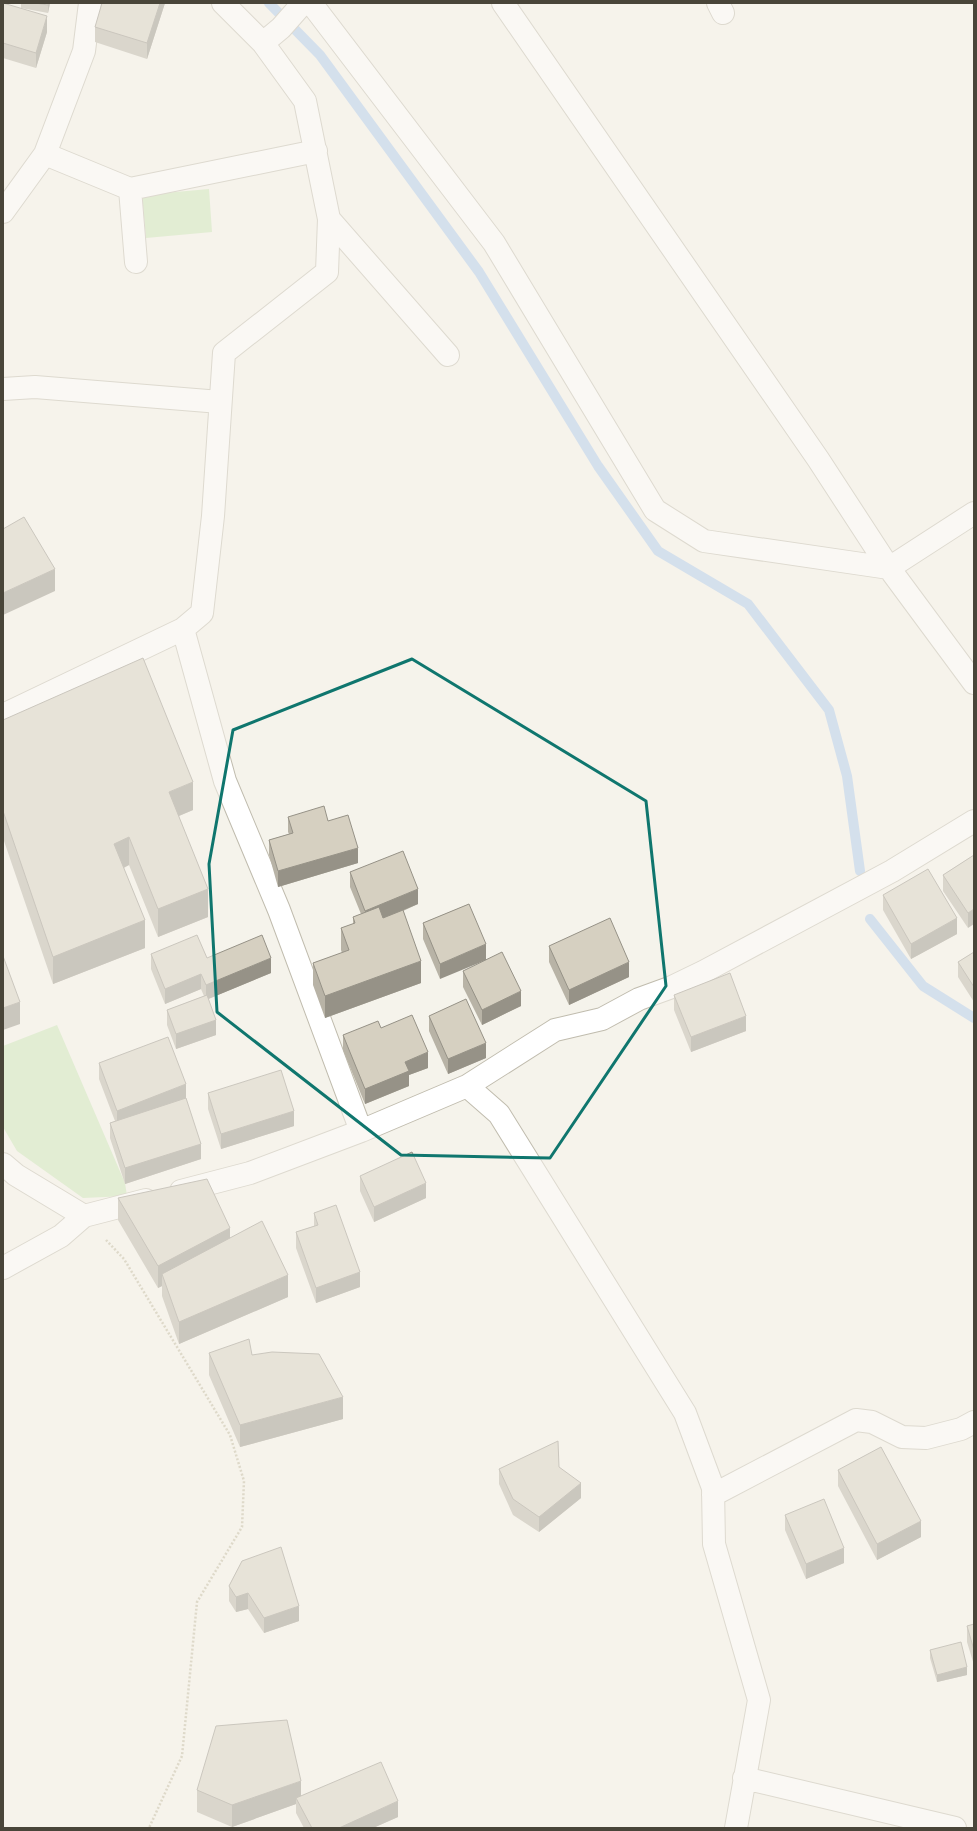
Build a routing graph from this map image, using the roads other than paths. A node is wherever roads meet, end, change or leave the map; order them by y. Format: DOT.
graph roads {
  1 [pos="90,3"];
  2 [pos="224,3"];
  3 [pos="503,3"];
  4 [pos="303,5"];
  5 [pos="263,43"];
  6 [pos="316,151"];
  7 [pos="46,154"];
  8 [pos="130,188"];
  9 [pos="3,212"];
  10 [pos="329,218"];
  11 [pos="136,262"];
  12 [pos="448,355"];
  13 [pos="3,388"];
  14 [pos="220,402"];
  15 [pos="974,513"];
  16 [pos="889,568"];
  17 [pos="183,629"];
  18 [pos="974,683"];
  19 [pos="3,715"];
  20 [pos="974,821"];
  21 [pos="467,1086"];
  22 [pos="361,1131"];
  23 [pos="3,1164"];
  24 [pos="84,1216"];
  25 [pos="3,1268"];
  26 [pos="974,1422"];
  27 [pos="713,1495"];
  28 [pos="744,1778"];
  29 [pos="736,1828"];
  30 [pos="955,1828"];
  1 -- 7 [label="street"];
  2 -- 5 [label="street"];
  3 -- 16 [label="street"];
  4 -- 5 [label="street"];
  4 -- 16 [label="street"];
  5 -- 6 [label="street"];
  6 -- 8 [label="street"];
  6 -- 10 [label="street"];
  7 -- 8 [label="street"];
  7 -- 9 [label="street"];
  8 -- 11 [label="street"];
  10 -- 12 [label="street"];
  10 -- 14 [label="street"];
  13 -- 14 [label="street"];
  14 -- 17 [label="street"];
  15 -- 16 [label="street"];
  16 -- 18 [label="street"];
  17 -- 19 [label="street"];
  17 -- 22 [label="street"];
  20 -- 21 [label="street"];
  21 -- 22 [label="street"];
  21 -- 27 [label="street"];
  22 -- 24 [label="street"];
  23 -- 24 [label="street"];
  24 -- 25 [label="street"];
  26 -- 27 [label="street"];
  27 -- 28 [label="street"];
  28 -- 29 [label="street"];
  28 -- 30 [label="street"];
}
